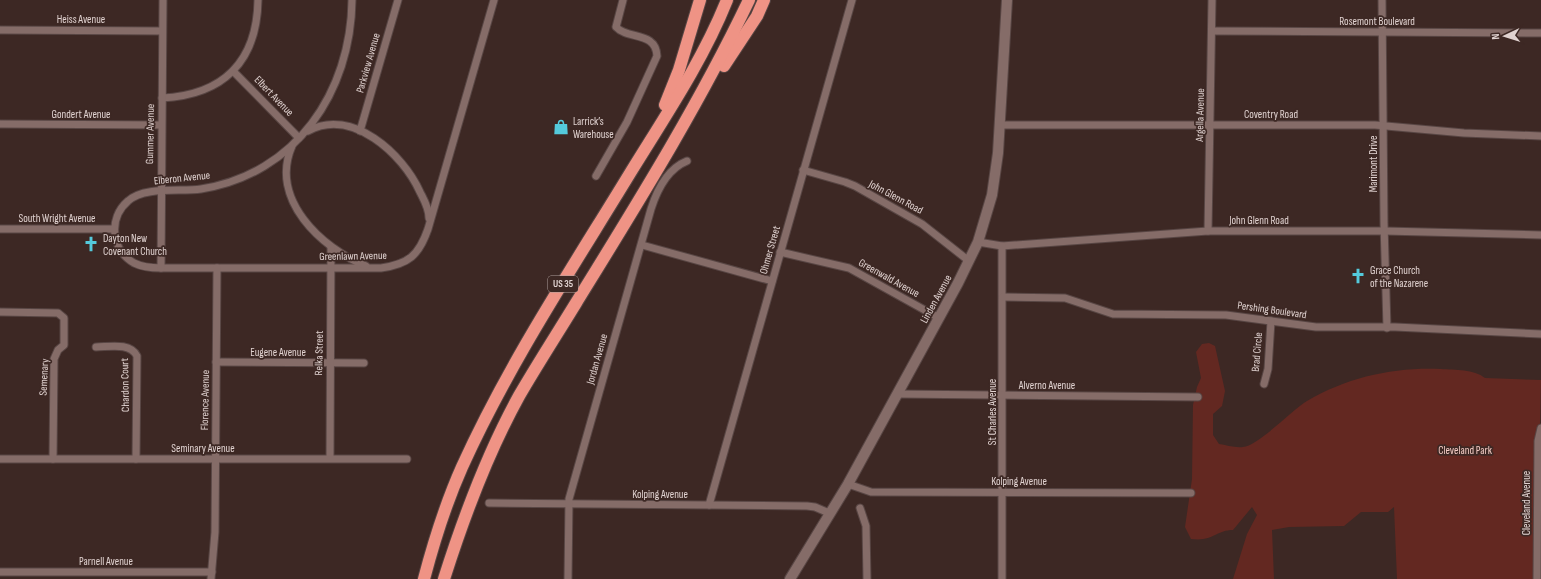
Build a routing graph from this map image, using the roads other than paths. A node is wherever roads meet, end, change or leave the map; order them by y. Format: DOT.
graph roads {
  1 [pos="162,0"];
  2 [pos="258,0"];
  3 [pos="352,0"];
  4 [pos="398,0"];
  5 [pos="494,0"];
  6 [pos="623,0"];
  7 [pos="700,0"];
  8 [pos="727,0"];
  9 [pos="749,0"];
  10 [pos="764,0"];
  11 [pos="852,0"];
  12 [pos="1007,0"];
  13 [pos="1212,0"];
  14 [pos="1382,0"];
  15 [pos="0,30"];
  16 [pos="162,31"];
  17 [pos="1212,31"];
  18 [pos="1382,32"];
  19 [pos="1541,33"];
  20 [pos="233,71"];
  21 [pos="162,98"];
  22 [pos="0,124"];
  23 [pos="162,125"];
  24 [pos="1000,125"];
  25 [pos="1211,125"];
  26 [pos="1384,126"];
  27 [pos="360,131"];
  28 [pos="306,132"];
  29 [pos="680,132"];
  30 [pos="1541,136"];
  31 [pos="299,138"];
  32 [pos="650,141"];
  33 [pos="293,144"];
  34 [pos="688,161"];
  35 [pos="803,170"];
  36 [pos="596,176"];
  37 [pos="161,192"];
  38 [pos="429,222"];
  39 [pos="0,229"];
  40 [pos="114,229"];
  41 [pos="1208,231"];
  42 [pos="1385,231"];
  43 [pos="1541,235"];
  44 [pos="978,242"];
  45 [pos="642,245"];
  46 [pos="1002,246"];
  47 [pos="331,248"];
  48 [pos="780,252"];
  49 [pos="969,260"];
  50 [pos="160,268"];
  51 [pos="218,268"];
  52 [pos="332,268"];
  53 [pos="369,268"];
  54 [pos="772,281"];
  55 [pos="1003,297"];
  56 [pos="0,312"];
  57 [pos="939,318"];
  58 [pos="1270,321"];
  59 [pos="1387,328"];
  60 [pos="1541,334"];
  61 [pos="96,347"];
  62 [pos="216,362"];
  63 [pos="330,363"];
  64 [pos="364,363"];
  65 [pos="1264,384"];
  66 [pos="897,394"];
  67 [pos="1003,396"];
  68 [pos="1198,397"];
  69 [pos="1541,428"];
  70 [pos="330,458"];
  71 [pos="0,459"];
  72 [pos="53,459"];
  73 [pos="136,459"];
  74 [pos="216,459"];
  75 [pos="407,459"];
  76 [pos="848,484"];
  77 [pos="1002,493"];
  78 [pos="1191,493"];
  79 [pos="489,503"];
  80 [pos="569,504"];
  81 [pos="709,505"];
  82 [pos="860,508"];
  83 [pos="829,513"];
  84 [pos="1539,520"];
  85 [pos="0,572"];
  86 [pos="212,576"];
  87 [pos="424,579"];
  88 [pos="444,579"];
  89 [pos="568,579"];
  90 [pos="790,579"];
  91 [pos="867,579"];
  92 [pos="1002,579"];
  93 [pos="1537,579"];
  1 -- 16 [label="street, Gummer Avenue"];
  2 -- 20 [label="street"];
  3 -- 28 [label="street, Elberon Avenue"];
  4 -- 27 [label="street, Parkview Avenue"];
  5 -- 38 [label="street, Greenlawn Avenue"];
  6 -- 36 [label="street"];
  7 -- 32 [label="highway"];
  8 -- 32 [label="highway, US 35"];
  9 -- 29 [label="highway, US 35"];
  10 -- 29 [label="highway"];
  11 -- 35 [label="street, Ohmer Street"];
  12 -- 24 [label="main road, Linden Avenue"];
  13 -- 17 [label="street, Argella Avenue"];
  14 -- 18 [label="street, Marimont Drive"];
  15 -- 16 [label="street, Heiss Avenue"];
  16 -- 21 [label="street, Gummer Avenue"];
  17 -- 18 [label="street, Rosemont Boulevard"];
  17 -- 25 [label="street, Argella Avenue"];
  18 -- 19 [label="street, Rosemont Boulevard"];
  18 -- 26 [label="street, Marimont Drive"];
  20 -- 21 [label="street"];
  20 -- 31 [label="street, Elbert Avenue"];
  21 -- 23 [label="street, Gummer Avenue"];
  22 -- 23 [label="street, Gondert Avenue"];
  23 -- 37 [label="street, Gummer Avenue"];
  24 -- 25 [label="street, Coventry Road"];
  24 -- 44 [label="main road, Linden Avenue"];
  25 -- 26 [label="street, Coventry Road"];
  25 -- 41 [label="street, Argella Avenue"];
  26 -- 30 [label="street, Coventry Road"];
  26 -- 42 [label="street, Marimont Drive"];
  27 -- 28 [label="street"];
  27 -- 38 [label="street"];
  28 -- 31 [label="street, Elberon Avenue"];
  29 -- 88 [label="highway, US 35"];
  31 -- 33 [label="street, Elberon Avenue"];
  32 -- 87 [label="highway, US 35"];
  33 -- 37 [label="street, Elberon Avenue"];
  33 -- 47 [label="street"];
  34 -- 45 [label="street, Jordan Avenue"];
  35 -- 48 [label="street, Ohmer Street"];
  35 -- 49 [label="street, John Glenn Road"];
  37 -- 40 [label="street, Elberon Avenue"];
  37 -- 50 [label="street, Gummer Avenue"];
  38 -- 53 [label="street, Greenlawn Avenue"];
  39 -- 40 [label="street, South Wright Avenue"];
  40 -- 50 [label="street, Greenlawn Avenue"];
  41 -- 42 [label="street, John Glenn Road"];
  41 -- 46 [label="street, John Glenn Road"];
  42 -- 43 [label="street, John Glenn Road"];
  42 -- 59 [label="street, Marimont Drive"];
  44 -- 46 [label="street, John Glenn Road"];
  44 -- 49 [label="main road, Linden Avenue"];
  45 -- 54 [label="street"];
  45 -- 80 [label="street, Jordan Avenue"];
  46 -- 55 [label="street, St Charles Avenue"];
  47 -- 52 [label="street, Relka Street"];
  47 -- 53 [label="street"];
  48 -- 54 [label="street, Ohmer Street"];
  48 -- 57 [label="street, Greenwald Avenue"];
  49 -- 57 [label="main road, Linden Avenue"];
  50 -- 51 [label="street, Greenlawn Avenue"];
  51 -- 52 [label="street, Greenlawn Avenue"];
  51 -- 62 [label="street, Florence Avenue"];
  52 -- 53 [label="street, Greenlawn Avenue"];
  52 -- 63 [label="street, Relka Street"];
  54 -- 81 [label="street, Ohmer Street"];
  55 -- 58 [label="street, Pershing Boulevard"];
  55 -- 67 [label="street, St Charles Avenue"];
  56 -- 72 [label="street, Semenary"];
  57 -- 66 [label="main road, Linden Avenue"];
  58 -- 59 [label="street, Pershing Boulevard"];
  58 -- 65 [label="street, Brad Circle"];
  59 -- 60 [label="street, Pershing Boulevard"];
  61 -- 73 [label="street, Chardon Court"];
  62 -- 63 [label="street, Eugene Avenue"];
  62 -- 74 [label="street, Florence Avenue"];
  63 -- 64 [label="street, Eugene Avenue"];
  63 -- 70 [label="street, Relka Street"];
  66 -- 67 [label="street, Alverno Avenue"];
  66 -- 76 [label="main road, Linden Avenue"];
  67 -- 68 [label="street, Alverno Avenue"];
  67 -- 77 [label="street, St Charles Avenue"];
  69 -- 84 [label="street, Cleveland Avenue"];
  70 -- 74 [label="street, Seminary Avenue"];
  70 -- 75 [label="street, Seminary Avenue"];
  71 -- 72 [label="street, Seminary Avenue"];
  72 -- 73 [label="street, Seminary Avenue"];
  73 -- 74 [label="street, Seminary Avenue"];
  74 -- 86 [label="street, Florence Avenue"];
  76 -- 77 [label="street, Kolping Avenue"];
  76 -- 83 [label="main road, Linden Avenue"];
  77 -- 78 [label="street, Kolping Avenue"];
  77 -- 92 [label="street, St Charles Avenue"];
  79 -- 80 [label="street, Kolping Avenue"];
  80 -- 81 [label="street, Kolping Avenue"];
  80 -- 89 [label="street, Jordan Avenue"];
  81 -- 83 [label="street, Kolping Avenue"];
  82 -- 91 [label="street"];
  83 -- 90 [label="main road, Linden Avenue"];
  84 -- 93 [label="street, Cleveland Avenue"];
  85 -- 86 [label="street, Parnell Avenue"];
}
